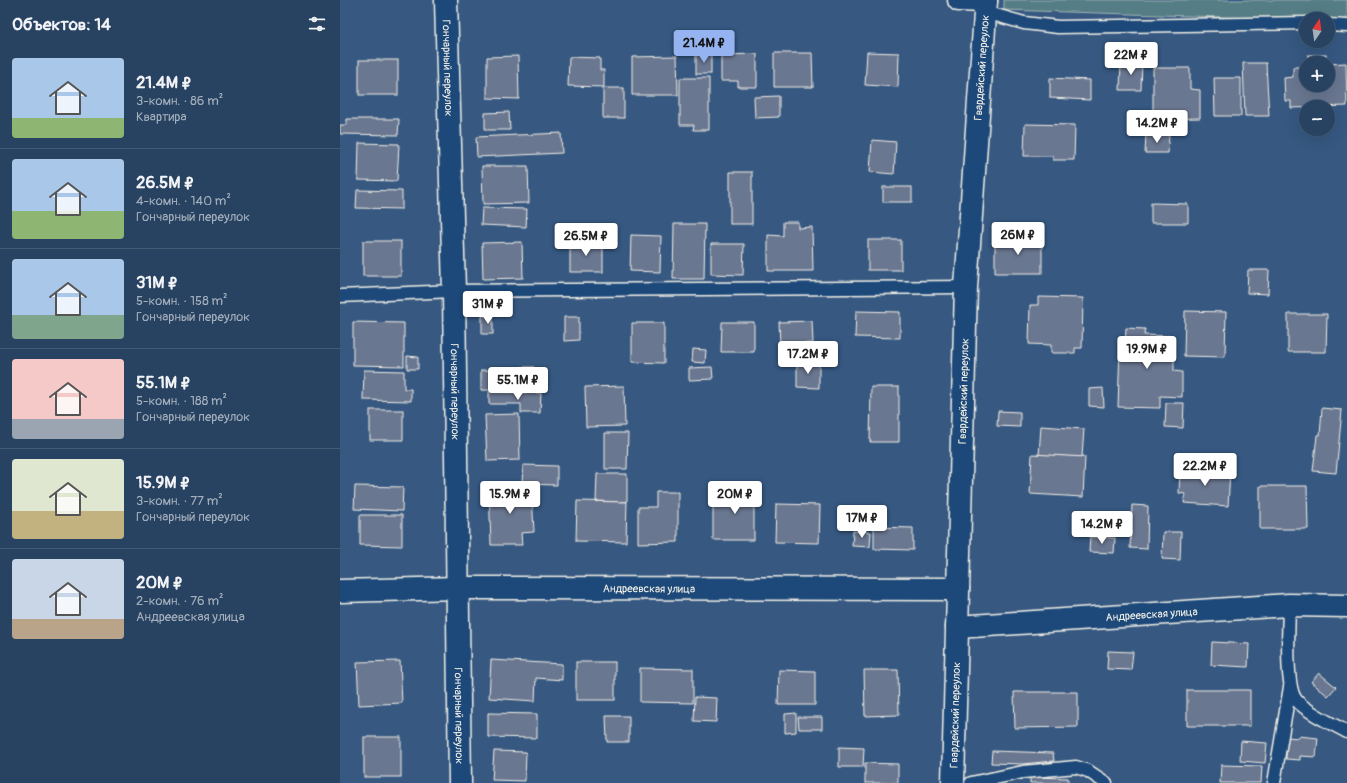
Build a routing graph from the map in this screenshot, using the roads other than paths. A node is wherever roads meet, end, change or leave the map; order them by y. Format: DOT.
graph roads {
  1 [pos="446,0"];
  2 [pos="959,0"];
  3 [pos="986,4"];
  4 [pos="1299,23"];
  5 [pos="1335,25"];
  6 [pos="1347,26"];
  7 [pos="966,287"];
  8 [pos="454,291"];
  9 [pos="340,296"];
  10 [pos="458,588"];
  11 [pos="958,589"];
  12 [pos="340,591"];
  13 [pos="1289,605"];
  14 [pos="1347,606"];
  15 [pos="957,627"];
  16 [pos="1290,687"];
  17 [pos="1347,732"];
  18 [pos="460,783"];
  19 [pos="953,783"];
  20 [pos="971,783"];
  21 [pos="1106,783"];
  22 [pos="1274,783"];
  1 -- 8 [label="street, Гончарный переулок"];
  2 -- 3 [label="street"];
  3 -- 4 [label="lane"];
  3 -- 7 [label="street, Гвардейский переулок"];
  5 -- 6 [label="lane"];
  7 -- 8 [label="lane"];
  7 -- 11 [label="street, Гвардейский переулок"];
  8 -- 9 [label="lane"];
  8 -- 10 [label="street, Гончарный переулок"];
  10 -- 11 [label="street, Андреевская улица"];
  10 -- 12 [label="street, Андреевская улица"];
  10 -- 18 [label="street, Гончарный переулок"];
  11 -- 15 [label="street, Гвардейский переулок"];
  13 -- 14 [label="street, Андреевская улица"];
  13 -- 15 [label="street, Андреевская улица"];
  13 -- 16 [label="lane"];
  15 -- 19 [label="street, Гвардейский переулок"];
  16 -- 17 [label="lane"];
  16 -- 22 [label="lane"];
  20 -- 21 [label="lane"];
}
